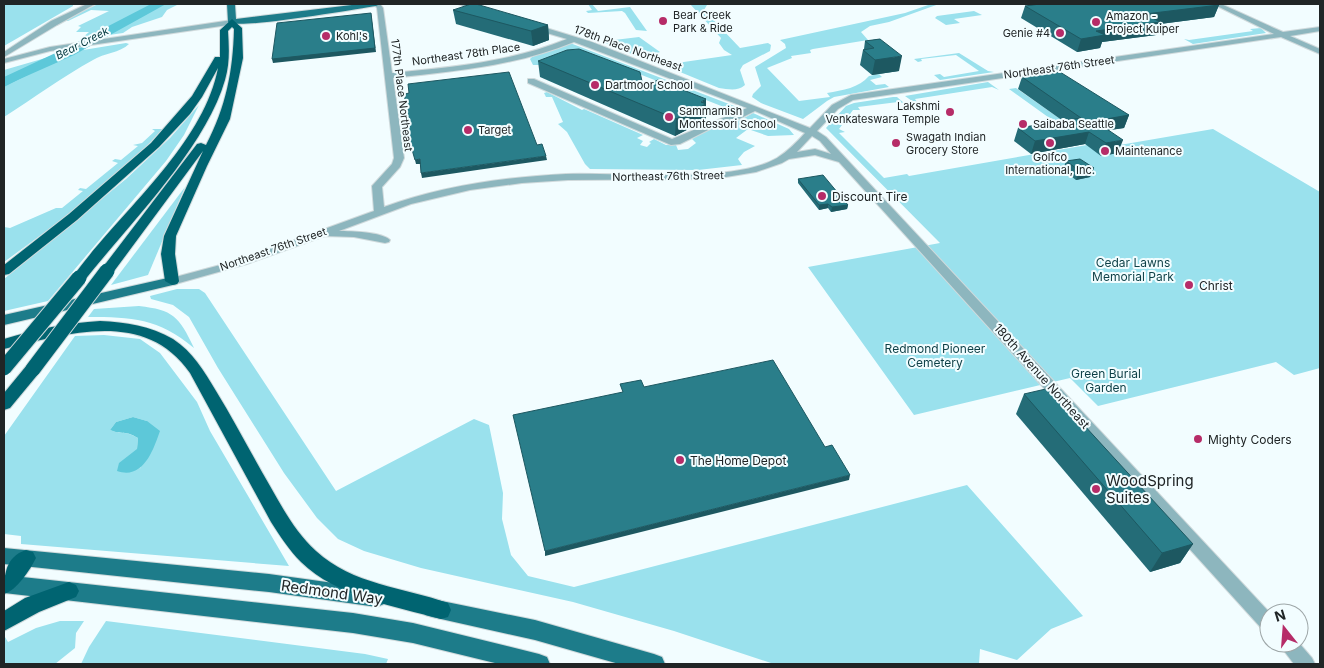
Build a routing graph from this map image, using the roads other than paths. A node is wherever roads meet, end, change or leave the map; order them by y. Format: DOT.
graph roads {
  1 [pos="92,4"];
  2 [pos="231,4"];
  3 [pos="349,4"];
  4 [pos="377,4"];
  5 [pos="461,4"];
  6 [pos="1216,4"];
  7 [pos="488,12"];
  8 [pos="232,22"];
  9 [pos="529,25"];
  10 [pos="1320,29"];
  11 [pos="1283,34"];
  12 [pos="570,38"];
  13 [pos="25,41"];
  14 [pos="96,42"];
  15 [pos="225,44"];
  16 [pos="50,49"];
  17 [pos="1320,52"];
  18 [pos="4,55"];
  19 [pos="4,61"];
  20 [pos="4,66"];
  21 [pos="388,74"];
  22 [pos="531,81"];
  23 [pos="230,93"];
  24 [pos="754,108"];
  25 [pos="812,132"];
  26 [pos="786,157"];
  27 [pos="844,161"];
  28 [pos="379,212"];
  29 [pos="314,235"];
  30 [pos="385,240"];
  31 [pos="4,271"];
  32 [pos="172,281"];
  33 [pos="4,320"];
  34 [pos="4,344"];
  35 [pos="4,368"];
  36 [pos="4,404"];
  37 [pos="4,556"];
  38 [pos="26,558"];
  39 [pos="4,584"];
  40 [pos="69,590"];
  41 [pos="441,610"];
  42 [pos="1259,613"];
  43 [pos="4,622"];
  44 [pos="1296,653"];
  45 [pos="539,664"];
  46 [pos="654,664"];
  47 [pos="1306,664"];
  1 -- 13 [label="street"];
  2 -- 8 [label="main road"];
  3 -- 8 [label="main road"];
  4 -- 8 [label="main road"];
  4 -- 21 [label="street, 177th Place Northeast"];
  5 -- 7 [label="street"];
  6 -- 11 [label="street"];
  8 -- 14 [label="street"];
  8 -- 15 [label="highway"];
  8 -- 23 [label="highway"];
  9 -- 12 [label="street, 178th Place Northeast"];
  10 -- 11 [label="street, Northeast 76th Street"];
  11 -- 17 [label="street"];
  11 -- 25 [label="street, Northeast 76th Street"];
  12 -- 21 [label="street, Northeast 78th Place"];
  12 -- 24 [label="street, 178th Place Northeast"];
  13 -- 16 [label="street"];
  13 -- 18 [label="street"];
  14 -- 16 [label="street"];
  14 -- 20 [label="street"];
  15 -- 31 [label="highway"];
  15 -- 35 [label="highway, bridge"];
  16 -- 19 [label="street"];
  21 -- 28 [label="street, 177th Place Northeast"];
  22 -- 24 [label="street"];
  23 -- 32 [label="highway"];
  23 -- 36 [label="highway, bridge"];
  24 -- 25 [label="street, 178th Place Northeast"];
  25 -- 26 [label="street, Northeast 76th Street"];
  25 -- 27 [label="street, 180th Avenue Northeast"];
  26 -- 27 [label="street"];
  26 -- 28 [label="street, Northeast 76th Street"];
  27 -- 42 [label="street, 180th Avenue Northeast"];
  28 -- 29 [label="street, Northeast 76th Street"];
  29 -- 30 [label="street"];
  29 -- 32 [label="street, Northeast 76th Street"];
  32 -- 33 [label="main road, Northeast 76th Street"];
  34 -- 41 [label="highway"];
  37 -- 38 [label="main road, Redmond Way"];
  38 -- 39 [label="highway"];
  38 -- 41 [label="main road, Redmond Way"];
  39 -- 40 [label="main road, Redmond Way"];
  40 -- 43 [label="highway"];
  40 -- 45 [label="main road, Redmond Way"];
  41 -- 46 [label="main road, Redmond Way"];
  44 -- 47 [label="street"];
}
